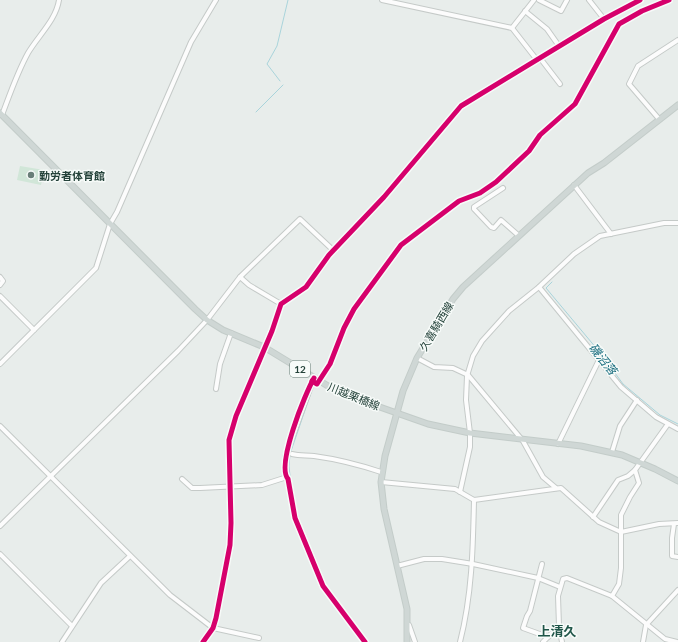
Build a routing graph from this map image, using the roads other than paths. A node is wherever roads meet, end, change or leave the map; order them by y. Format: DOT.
graph roads {
  1 [pos="58,0"];
  2 [pos="216,0"];
  3 [pos="382,0"];
  4 [pos="534,0"];
  5 [pos="539,0"];
  6 [pos="566,0"];
  7 [pos="589,0"];
  8 [pos="640,0"];
  9 [pos="525,11"];
  10 [pos="604,19"];
  11 [pos="512,28"];
  12 [pos="678,40"];
  13 [pos="559,46"];
  14 [pos="538,59"];
  15 [pos="560,84"];
  16 [pos="678,105"];
  17 [pos="1,114"];
  18 [pos="659,119"];
  19 [pos="574,185"];
  20 [pos="503,188"];
  21 [pos="678,222"];
  22 [pos="110,224"];
  23 [pos="611,234"];
  24 [pos="518,235"];
  25 [pos="334,251"];
  26 [pos="0,277"];
  27 [pos="240,277"];
  28 [pos="0,285"];
  29 [pos="539,287"];
  30 [pos="0,296"];
  31 [pos="281,304"];
  32 [pos="207,320"];
  33 [pos="34,330"];
  34 [pos="231,333"];
  35 [pos="264,347"];
  36 [pos="417,358"];
  37 [pos="599,360"];
  38 [pos="0,364"];
  39 [pos="468,375"];
  40 [pos="314,378"];
  41 [pos="216,389"];
  42 [pos="637,400"];
  43 [pos="396,411"];
  44 [pos="668,424"];
  45 [pos="0,426"];
  46 [pos="678,429"];
  47 [pos="470,434"];
  48 [pos="523,441"];
  49 [pos="558,444"];
  50 [pos="612,452"];
  51 [pos="292,454"];
  52 [pos="640,462"];
  53 [pos="635,470"];
  54 [pos="381,472"];
  55 [pos="50,476"];
  56 [pos="182,479"];
  57 [pos="678,481"];
  58 [pos="380,482"];
  59 [pos="230,486"];
  60 [pos="556,488"];
  61 [pos="460,492"];
  62 [pos="474,500"];
  63 [pos="593,516"];
  64 [pos="676,524"];
  65 [pos="0,526"];
  66 [pos="621,532"];
  67 [pos="0,554"];
  68 [pos="130,556"];
  69 [pos="678,557"];
  70 [pos="473,564"];
  71 [pos="542,564"];
  72 [pos="397,566"];
  73 [pos="538,578"];
  74 [pos="560,587"];
  75 [pos="678,590"];
  76 [pos="612,596"];
  77 [pos="409,625"];
  78 [pos="646,625"];
  79 [pos="72,626"];
  80 [pos="559,626"];
  81 [pos="213,628"];
  82 [pos="548,637"];
  83 [pos="258,638"];
  84 [pos="62,642"];
  85 [pos="203,642"];
  86 [pos="407,642"];
  87 [pos="415,642"];
  88 [pos="460,642"];
  89 [pos="543,642"];
  90 [pos="562,642"];
  91 [pos="643,642"];
  92 [pos="677,642"];
  1 -- 17 [label="street"];
  2 -- 22 [label="street"];
  3 -- 11 [label="street"];
  4 -- 9 [label="street"];
  5 -- 6 [label="street"];
  7 -- 10 [label="street"];
  8 -- 10 [label="street"];
  9 -- 11 [label="street"];
  9 -- 13 [label="street"];
  10 -- 13 [label="street"];
  11 -- 14 [label="street"];
  12 -- 18 [label="street"];
  13 -- 14 [label="street"];
  14 -- 15 [label="street"];
  14 -- 25 [label="street"];
  16 -- 18 [label="main road, 久喜騎西線"];
  17 -- 22 [label="main road, 川越栗橋線 / 12"];
  18 -- 19 [label="main road, 久喜騎西線"];
  19 -- 23 [label="street"];
  19 -- 24 [label="main road, 久喜騎西線"];
  20 -- 24 [label="street"];
  21 -- 23 [label="street"];
  22 -- 32 [label="main road, 川越栗橋線 / 12"];
  22 -- 33 [label="street"];
  23 -- 29 [label="street"];
  24 -- 36 [label="main road, 久喜騎西線"];
  25 -- 27 [label="street"];
  25 -- 31 [label="street"];
  26 -- 28 [label="street"];
  27 -- 31 [label="street"];
  27 -- 32 [label="street"];
  29 -- 37 [label="street"];
  29 -- 39 [label="street"];
  30 -- 33 [label="street"];
  31 -- 35 [label="street"];
  32 -- 34 [label="main road, 川越栗橋線 / 12"];
  32 -- 55 [label="street"];
  33 -- 38 [label="street"];
  34 -- 35 [label="main road, 川越栗橋線 / 12"];
  34 -- 41 [label="street"];
  35 -- 40 [label="main road, 川越栗橋線 / 12"];
  35 -- 59 [label="street"];
  36 -- 39 [label="street"];
  36 -- 43 [label="main road, 久喜騎西線"];
  37 -- 42 [label="street"];
  37 -- 49 [label="street"];
  39 -- 47 [label="street"];
  39 -- 48 [label="street"];
  40 -- 43 [label="main road, 川越栗橋線 / 12"];
  40 -- 59 [label="street"];
  42 -- 44 [label="street"];
  42 -- 50 [label="street"];
  43 -- 47 [label="main road, 川越栗橋線 / 12"];
  43 -- 54 [label="main road, 久喜騎西線"];
  44 -- 46 [label="street"];
  44 -- 52 [label="street"];
  45 -- 55 [label="street"];
  47 -- 48 [label="main road, 川越栗橋線 / 12"];
  47 -- 61 [label="street"];
  48 -- 49 [label="main road, 川越栗橋線 / 12"];
  48 -- 60 [label="street"];
  49 -- 50 [label="main road, 川越栗橋線 / 12"];
  50 -- 52 [label="main road, 川越栗橋線 / 12"];
  51 -- 54 [label="street"];
  52 -- 53 [label="street"];
  52 -- 57 [label="main road, 川越栗橋線 / 12"];
  53 -- 63 [label="street"];
  53 -- 66 [label="street"];
  54 -- 58 [label="main road, 久喜騎西線"];
  55 -- 65 [label="street"];
  55 -- 68 [label="street"];
  56 -- 59 [label="street"];
  58 -- 61 [label="street"];
  58 -- 72 [label="main road, 久喜騎西線"];
  59 -- 81 [label="street"];
  60 -- 62 [label="street"];
  60 -- 63 [label="street"];
  61 -- 62 [label="street"];
  62 -- 70 [label="street"];
  63 -- 66 [label="street"];
  64 -- 66 [label="street"];
  64 -- 69 [label="street"];
  66 -- 76 [label="street"];
  67 -- 79 [label="street"];
  68 -- 79 [label="street"];
  68 -- 81 [label="street"];
  70 -- 72 [label="street"];
  70 -- 73 [label="street"];
  70 -- 88 [label="street"];
  71 -- 73 [label="street"];
  72 -- 77 [label="main road, 久喜騎西線"];
  73 -- 74 [label="street"];
  73 -- 82 [label="street"];
  74 -- 76 [label="street"];
  74 -- 80 [label="street"];
  75 -- 78 [label="street"];
  76 -- 78 [label="street"];
  77 -- 86 [label="main road, 久喜騎西線"];
  77 -- 87 [label="street"];
  78 -- 91 [label="street"];
  78 -- 92 [label="street"];
  79 -- 84 [label="street"];
  80 -- 82 [label="street"];
  80 -- 90 [label="street"];
  81 -- 83 [label="street"];
  81 -- 85 [label="street"];
  82 -- 89 [label="street"];
}
